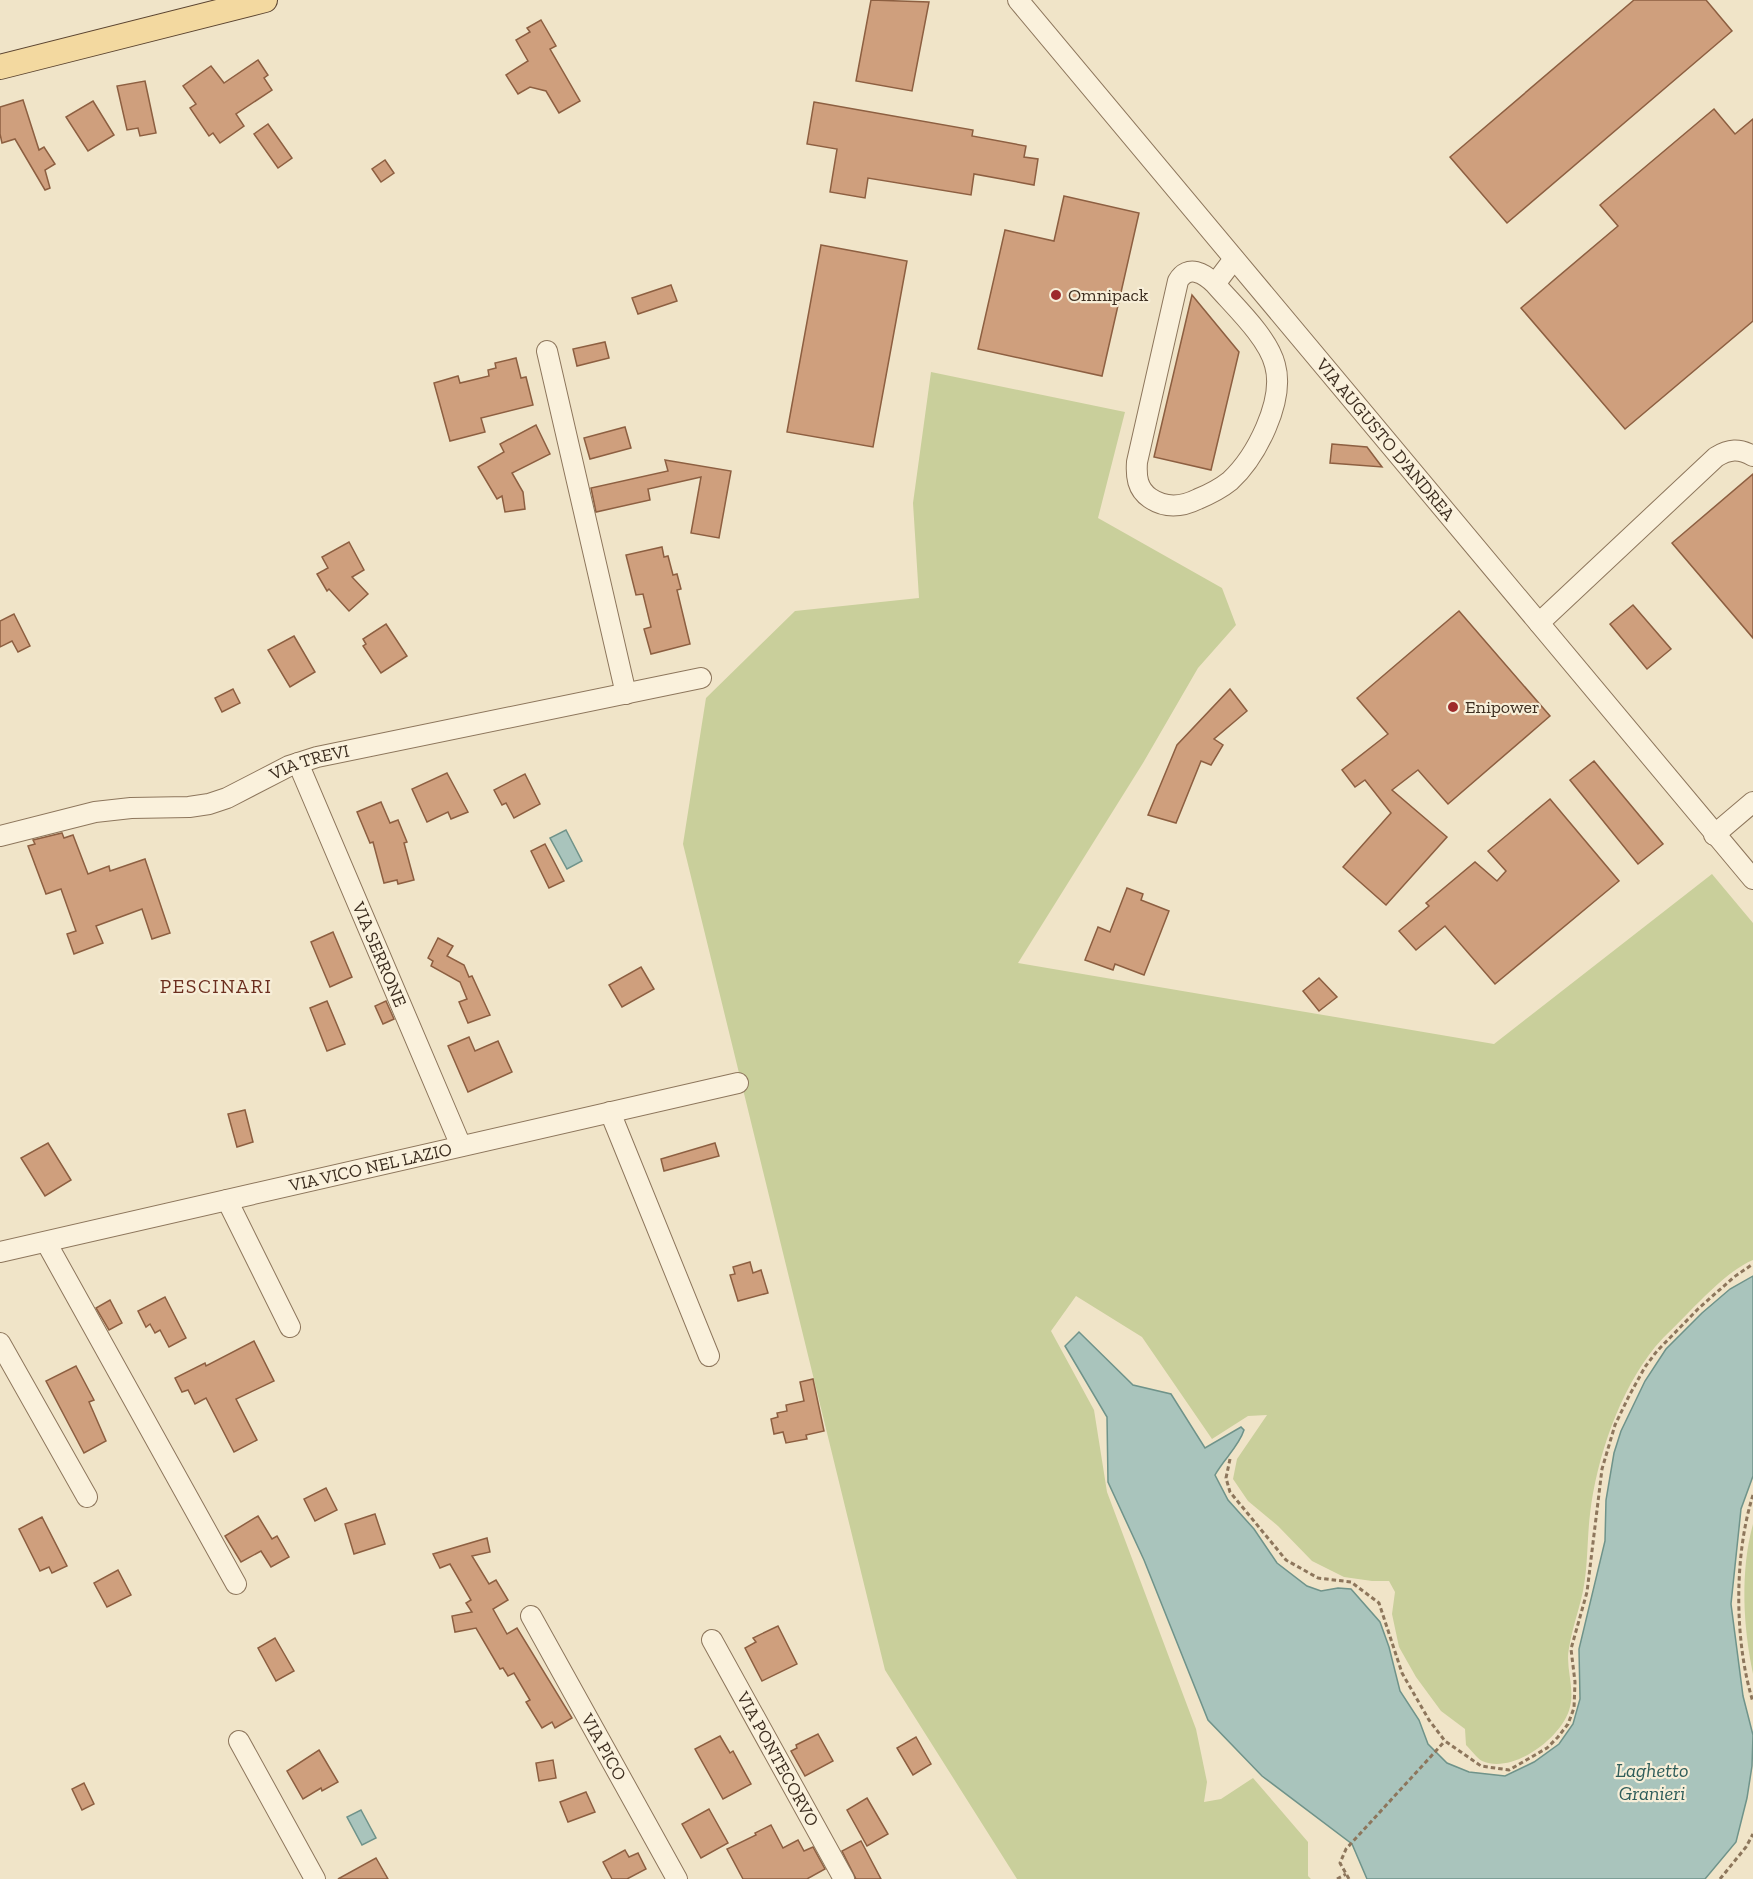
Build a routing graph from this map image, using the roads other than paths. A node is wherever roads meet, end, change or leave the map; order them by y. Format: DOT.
graph roads {
  1 [pos="265,0"];
  2 [pos="1018,0"];
  3 [pos="0,68"];
  4 [pos="1234,260"];
  5 [pos="1215,285"];
  6 [pos="547,351"];
  7 [pos="1753,456"];
  8 [pos="1539,623"];
  9 [pos="701,678"];
  10 [pos="626,694"];
  11 [pos="298,763"];
  12 [pos="1753,802"];
  13 [pos="1714,835"];
  14 [pos="0,836"];
  15 [pos="1753,879"];
  16 [pos="738,1083"];
  17 [pos="610,1112"];
  18 [pos="461,1146"];
  19 [pos="228,1200"];
  20 [pos="46,1242"];
  21 [pos="0,1252"];
  22 [pos="290,1327"];
  23 [pos="0,1343"];
  24 [pos="709,1356"];
  25 [pos="87,1497"];
  26 [pos="236,1584"];
  27 [pos="531,1616"];
  28 [pos="712,1640"];
  29 [pos="239,1741"];
  30 [pos="315,1879"];
  31 [pos="677,1879"];
  32 [pos="844,1879"];
  1 -- 3 [label="main road"];
  2 -- 4 [label="street, VIA AUGUSTO D'ANDREA"];
  4 -- 5 [label="street"];
  4 -- 8 [label="street, VIA AUGUSTO D'ANDREA"];
  5 -- 5 [label="street"];
  6 -- 10 [label="street"];
  7 -- 8 [label="street"];
  8 -- 13 [label="street, VIA AUGUSTO D'ANDREA"];
  9 -- 10 [label="street, VIA TREVI"];
  10 -- 11 [label="street, VIA TREVI"];
  11 -- 14 [label="street, VIA TREVI"];
  11 -- 18 [label="street, VIA SERRONE"];
  12 -- 13 [label="street"];
  13 -- 15 [label="street, VIA AUGUSTO D'ANDREA"];
  16 -- 17 [label="street, VIA VICO NEL LAZIO"];
  17 -- 18 [label="street, VIA VICO NEL LAZIO"];
  17 -- 24 [label="street"];
  18 -- 19 [label="street, VIA VICO NEL LAZIO"];
  19 -- 20 [label="street, VIA VICO NEL LAZIO"];
  19 -- 22 [label="street"];
  20 -- 21 [label="street, VIA VICO NEL LAZIO"];
  20 -- 26 [label="street"];
  23 -- 25 [label="street"];
  27 -- 31 [label="street, VIA PICO"];
  28 -- 32 [label="street, VIA PONTECORVO"];
  29 -- 30 [label="street"];
}
